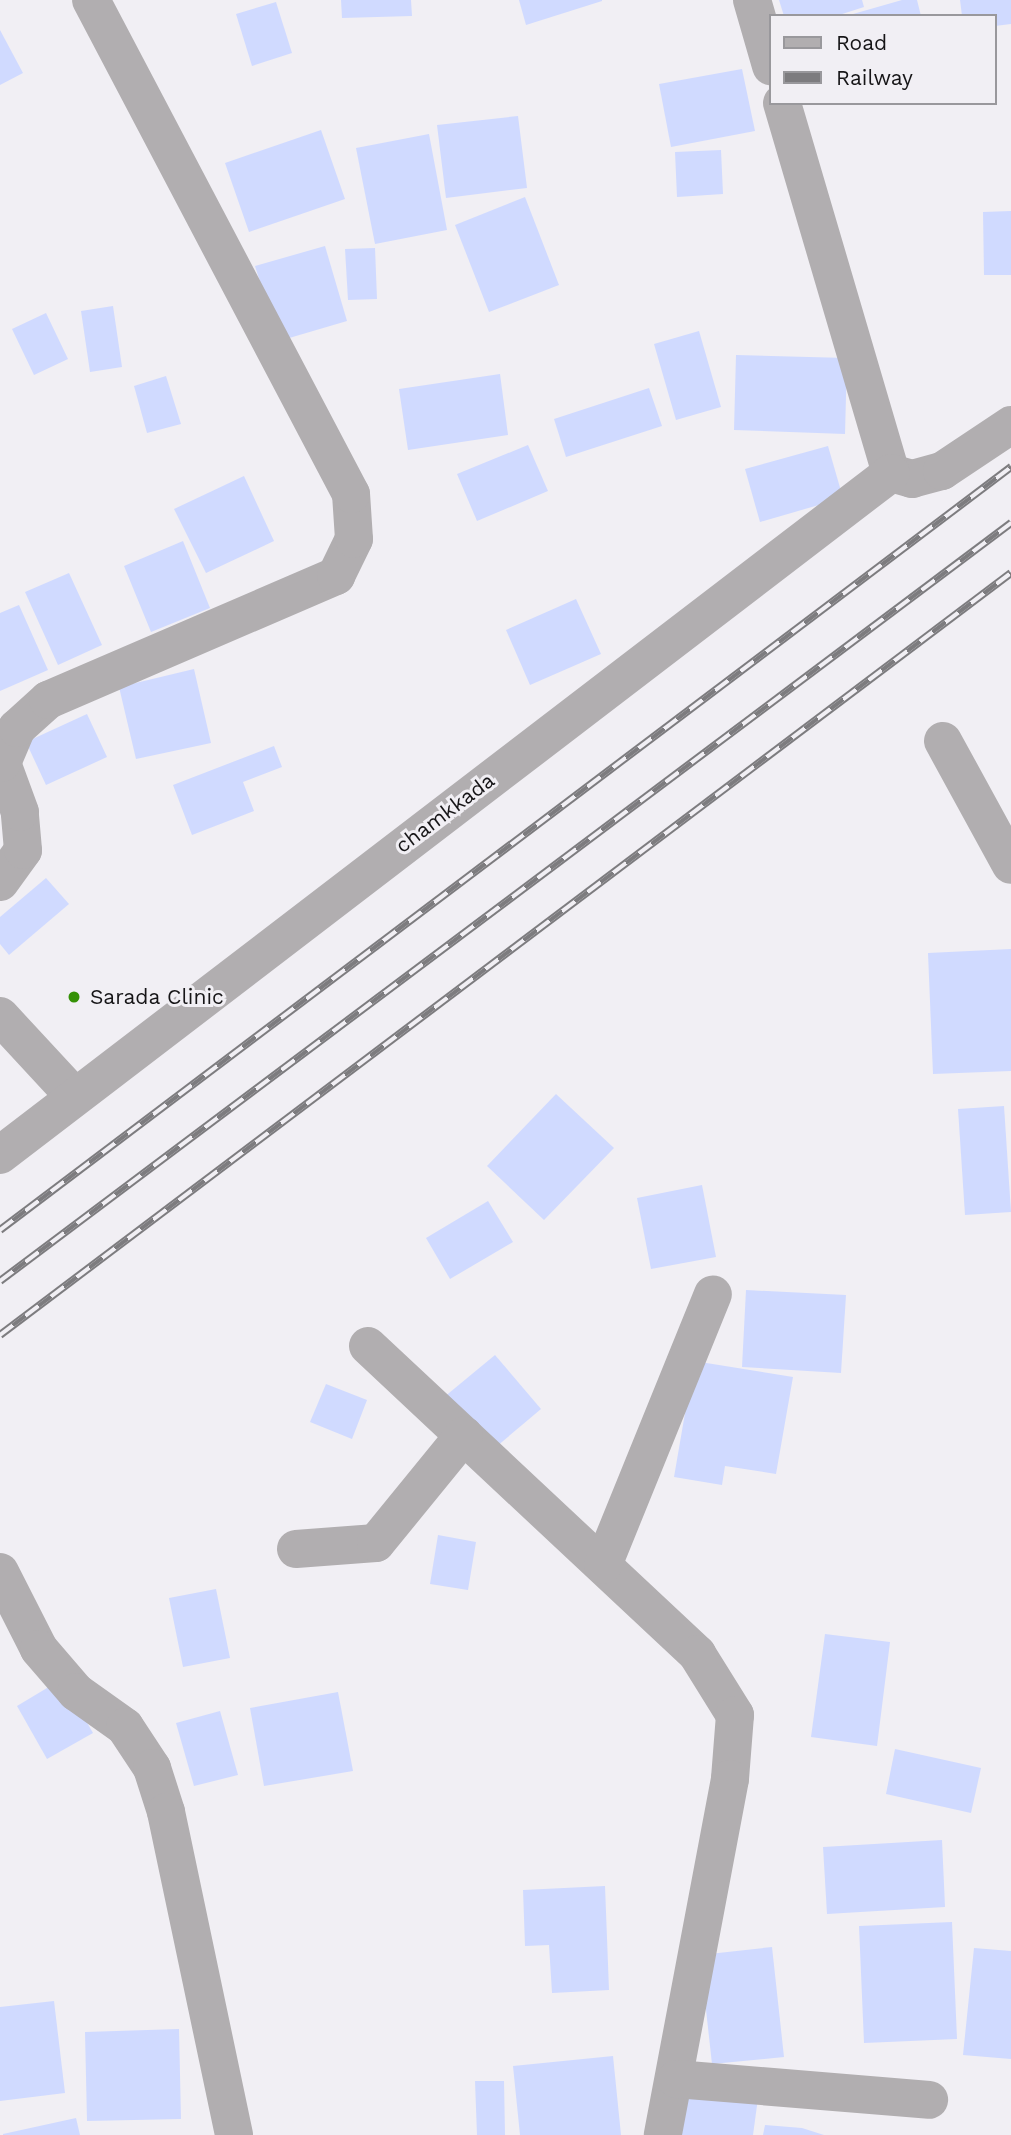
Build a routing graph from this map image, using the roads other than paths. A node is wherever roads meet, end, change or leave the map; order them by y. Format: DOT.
graph roads {
  1 [pos="92,0"];
  2 [pos="752,0"];
  3 [pos="769,59"];
  4 [pos="783,105"];
  5 [pos="1011,425"];
  6 [pos="891,473"];
  7 [pos="943,741"];
  8 [pos="1011,865"];
  9 [pos="0,882"];
  10 [pos="0,1016"];
  11 [pos="74,1096"];
  12 [pos="0,1154"];
  13 [pos="713,1294"];
  14 [pos="368,1346"];
  15 [pos="464,1435"];
  16 [pos="296,1549"];
  17 [pos="603,1565"];
  18 [pos="0,1572"];
  19 [pos="676,2079"];
  20 [pos="929,2101"];
  21 [pos="234,2135"];
  22 [pos="663,2135"];
  1 -- 9 [label="street"];
  2 -- 3 [label="street"];
  4 -- 6 [label="street"];
  5 -- 6 [label="street"];
  6 -- 11 [label="street, chamkkada"];
  7 -- 8 [label="street"];
  10 -- 11 [label="street"];
  11 -- 12 [label="street, chamkkada"];
  13 -- 17 [label="street"];
  14 -- 15 [label="street"];
  15 -- 16 [label="street"];
  15 -- 17 [label="street"];
  17 -- 19 [label="street"];
  18 -- 21 [label="street"];
  19 -- 20 [label="street"];
  19 -- 22 [label="street"];
}
